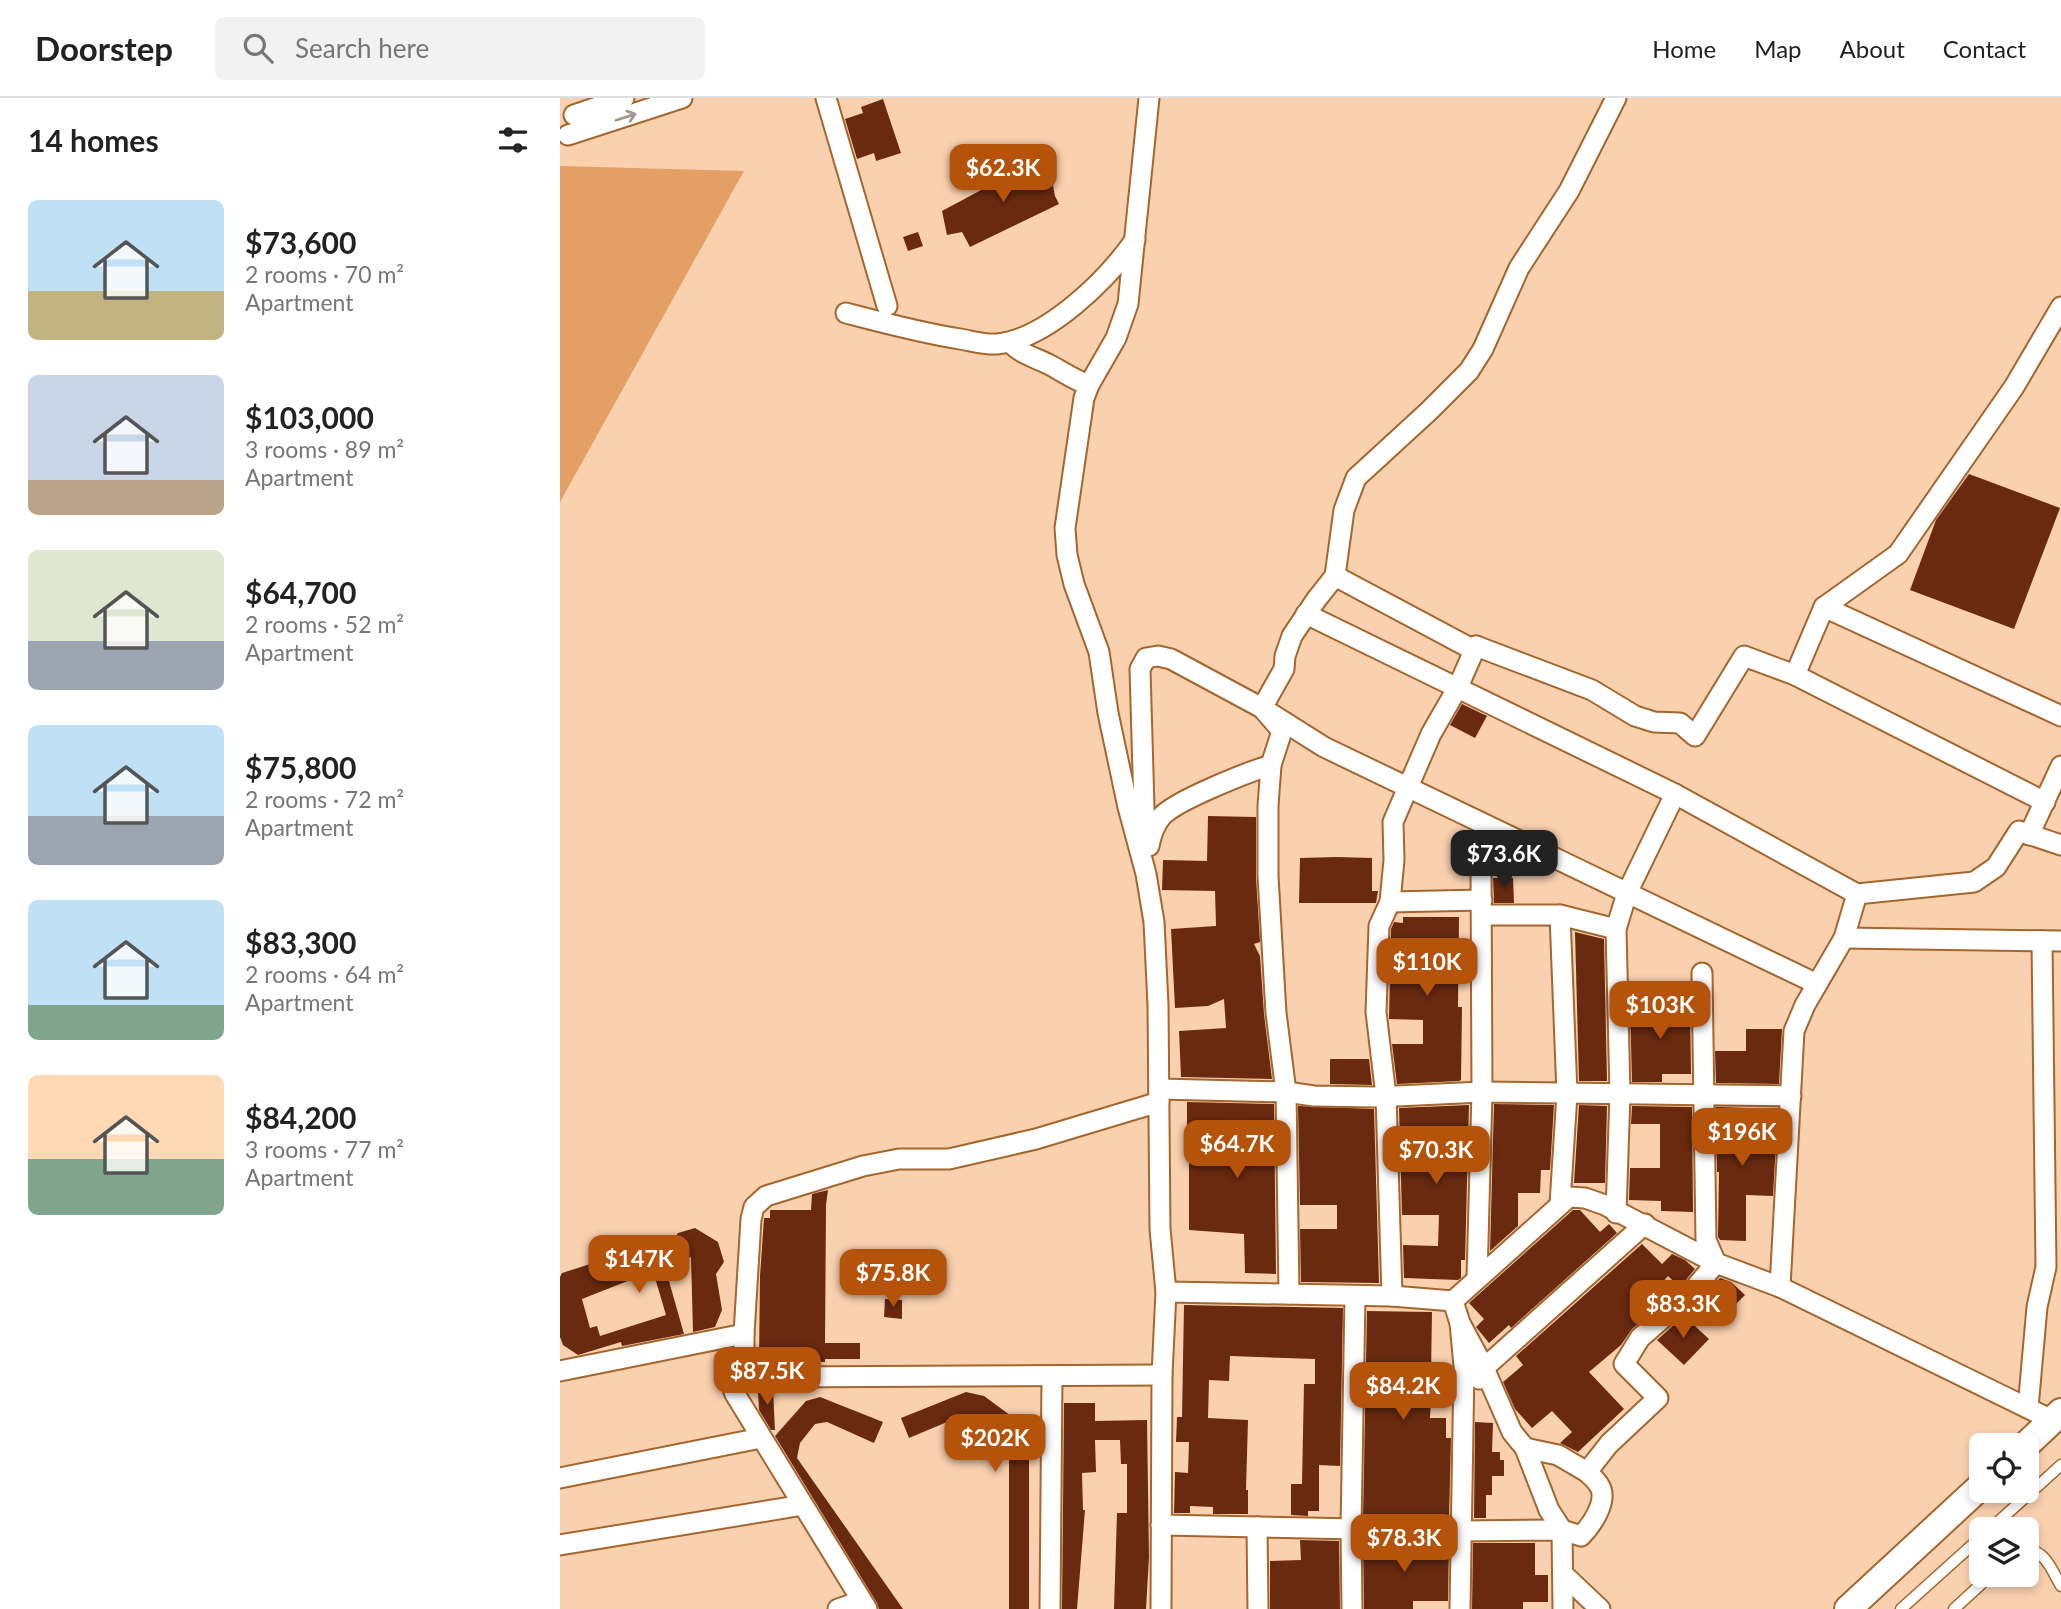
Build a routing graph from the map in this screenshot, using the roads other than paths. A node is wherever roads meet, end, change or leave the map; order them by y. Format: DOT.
graph roads {
  1 [pos="624,98"];
  2 [pos="682,98"];
  3 [pos="826,98"];
  4 [pos="1149,98"];
  5 [pos="1616,98"];
  6 [pos="567,108"];
  7 [pos="564,137"];
  8 [pos="1136,239"];
  9 [pos="887,306"];
  10 [pos="2061,307"];
  11 [pos="845,313"];
  12 [pos="1010,342"];
  13 [pos="1089,385"];
  14 [pos="1335,576"];
  15 [pos="1824,607"];
  16 [pos="1306,614"];
  17 [pos="1476,646"];
  18 [pos="1796,676"];
  19 [pos="1458,687"];
  20 [pos="1262,708"];
  21 [pos="2061,716"];
  22 [pos="1271,765"];
  23 [pos="2061,766"];
  24 [pos="1408,787"];
  25 [pos="1675,794"];
  26 [pos="2045,802"];
  27 [pos="2029,835"];
  28 [pos="2061,845"];
  29 [pos="1481,869"];
  30 [pos="1146,874"];
  31 [pos="1627,893"];
  32 [pos="1857,894"];
  33 [pos="1390,902"];
  34 [pos="1483,907"];
  35 [pos="1560,915"];
  36 [pos="1616,929"];
  37 [pos="1844,939"];
  38 [pos="2051,941"];
  39 [pos="1702,973"];
  40 [pos="1816,984"];
  41 [pos="1286,1092"];
  42 [pos="1482,1092"];
  43 [pos="1567,1094"];
  44 [pos="1620,1094"];
  45 [pos="1159,1095"];
  46 [pos="1385,1096"];
  47 [pos="1704,1096"];
  48 [pos="1791,1096"];
  49 [pos="1560,1204"];
  50 [pos="1616,1213"];
  51 [pos="1645,1224"];
  52 [pos="1716,1262"];
  53 [pos="1477,1278"];
  54 [pos="1780,1287"];
  55 [pos="1166,1292"];
  56 [pos="1289,1294"];
  57 [pos="1355,1296"];
  58 [pos="1392,1296"];
  59 [pos="1452,1301"];
  60 [pos="1460,1323"];
  61 [pos="744,1334"];
  62 [pos="1484,1368"];
  63 [pos="560,1371"];
  64 [pos="1162,1375"];
  65 [pos="1052,1376"];
  66 [pos="744,1378"];
  67 [pos="2028,1408"];
  68 [pos="1462,1415"];
  69 [pos="2057,1416"];
  70 [pos="2039,1433"];
  71 [pos="761,1438"];
  72 [pos="1525,1448"];
  73 [pos="2061,1465"];
  74 [pos="1587,1472"];
  75 [pos="560,1478"];
  76 [pos="1969,1497"];
  77 [pos="803,1506"];
  78 [pos="2003,1517"];
  79 [pos="1161,1525"];
  80 [pos="1257,1527"];
  81 [pos="1351,1529"];
  82 [pos="1562,1530"];
  83 [pos="1460,1531"];
  84 [pos="560,1545"];
  85 [pos="1969,1548"];
  86 [pos="2039,1552"];
  87 [pos="1563,1574"];
  88 [pos="2061,1586"];
  89 [pos="1978,1587"];
  90 [pos="864,1605"];
  91 [pos="838,1609"];
  92 [pos="1050,1609"];
  93 [pos="1161,1609"];
  94 [pos="1258,1609"];
  95 [pos="1352,1609"];
  96 [pos="1460,1609"];
  97 [pos="1563,1609"];
  98 [pos="1600,1609"];
  99 [pos="1848,1609"];
  100 [pos="1901,1609"];
  101 [pos="1954,1609"];
  1 -- 6 [label="street"];
  7 -- 2 [label="street, one-way"];
  3 -- 9 [label="street"];
  4 -- 8 [label="street"];
  5 -- 14 [label="street"];
  6 -- 7 [label="street"];
  8 -- 12 [label="street"];
  8 -- 13 [label="street"];
  10 -- 15 [label="street"];
  11 -- 12 [label="street"];
  12 -- 13 [label="street"];
  13 -- 30 [label="street"];
  14 -- 16 [label="street"];
  14 -- 17 [label="street"];
  15 -- 18 [label="street"];
  15 -- 21 [label="street"];
  16 -- 19 [label="street"];
  16 -- 20 [label="street"];
  17 -- 18 [label="street"];
  17 -- 19 [label="street"];
  18 -- 26 [label="street"];
  19 -- 24 [label="street"];
  19 -- 25 [label="street"];
  20 -- 22 [label="street"];
  20 -- 24 [label="street"];
  20 -- 30 [label="street"];
  22 -- 30 [label="street"];
  22 -- 41 [label="street"];
  23 -- 26 [label="street"];
  24 -- 31 [label="street"];
  24 -- 33 [label="street"];
  25 -- 31 [label="street"];
  25 -- 32 [label="street"];
  26 -- 27 [label="street"];
  27 -- 28 [label="street"];
  27 -- 32 [label="street"];
  29 -- 34 [label="street"];
  30 -- 45 [label="street"];
  31 -- 36 [label="street"];
  31 -- 40 [label="street"];
  32 -- 37 [label="street"];
  33 -- 34 [label="street"];
  33 -- 46 [label="street"];
  34 -- 35 [label="street"];
  34 -- 42 [label="street"];
  35 -- 36 [label="street"];
  35 -- 43 [label="street"];
  36 -- 44 [label="street"];
  37 -- 38 [label="street"];
  37 -- 40 [label="street"];
  38 -- 67 [label="street"];
  39 -- 47 [label="street"];
  40 -- 48 [label="street"];
  41 -- 45 [label="street"];
  41 -- 46 [label="street"];
  41 -- 56 [label="street"];
  42 -- 43 [label="street"];
  42 -- 46 [label="street"];
  42 -- 53 [label="street"];
  43 -- 44 [label="street"];
  43 -- 49 [label="street"];
  44 -- 47 [label="street"];
  44 -- 50 [label="street"];
  45 -- 55 [label="street"];
  45 -- 61 [label="street"];
  46 -- 58 [label="street"];
  47 -- 48 [label="street"];
  47 -- 52 [label="street"];
  48 -- 54 [label="street"];
  49 -- 50 [label="street"];
  49 -- 53 [label="street"];
  50 -- 51 [label="street"];
  51 -- 52 [label="street"];
  51 -- 62 [label="street"];
  52 -- 54 [label="street"];
  52 -- 74 [label="street"];
  53 -- 59 [label="street"];
  54 -- 67 [label="street"];
  55 -- 56 [label="street"];
  55 -- 64 [label="street"];
  56 -- 57 [label="street"];
  57 -- 58 [label="street"];
  57 -- 81 [label="street"];
  58 -- 59 [label="street"];
  59 -- 60 [label="street"];
  60 -- 62 [label="street"];
  60 -- 68 [label="street"];
  61 -- 63 [label="street"];
  61 -- 66 [label="street"];
  62 -- 68 [label="street"];
  62 -- 72 [label="street"];
  64 -- 65 [label="street"];
  64 -- 79 [label="street"];
  65 -- 66 [label="street"];
  65 -- 92 [label="street"];
  66 -- 71 [label="street"];
  67 -- 69 [label="street"];
  68 -- 83 [label="street"];
  69 -- 70 [label="street"];
  71 -- 75 [label="street"];
  71 -- 77 [label="street"];
  72 -- 74 [label="street"];
  72 -- 82 [label="street"];
  73 -- 78 [label="lane"];
  74 -- 82 [label="street"];
  76 -- 99 [label="street"];
  77 -- 84 [label="street"];
  77 -- 90 [label="street"];
  79 -- 80 [label="street"];
  79 -- 93 [label="street"];
  80 -- 81 [label="street"];
  80 -- 94 [label="street"];
  81 -- 83 [label="street"];
  81 -- 95 [label="street"];
  82 -- 83 [label="street"];
  82 -- 87 [label="street"];
  83 -- 96 [label="street"];
  85 -- 100 [label="lane"];
  86 -- 88 [label="lane"];
  87 -- 97 [label="street"];
  87 -- 98 [label="street"];
  89 -- 101 [label="lane"];
  90 -- 91 [label="street"];
}
